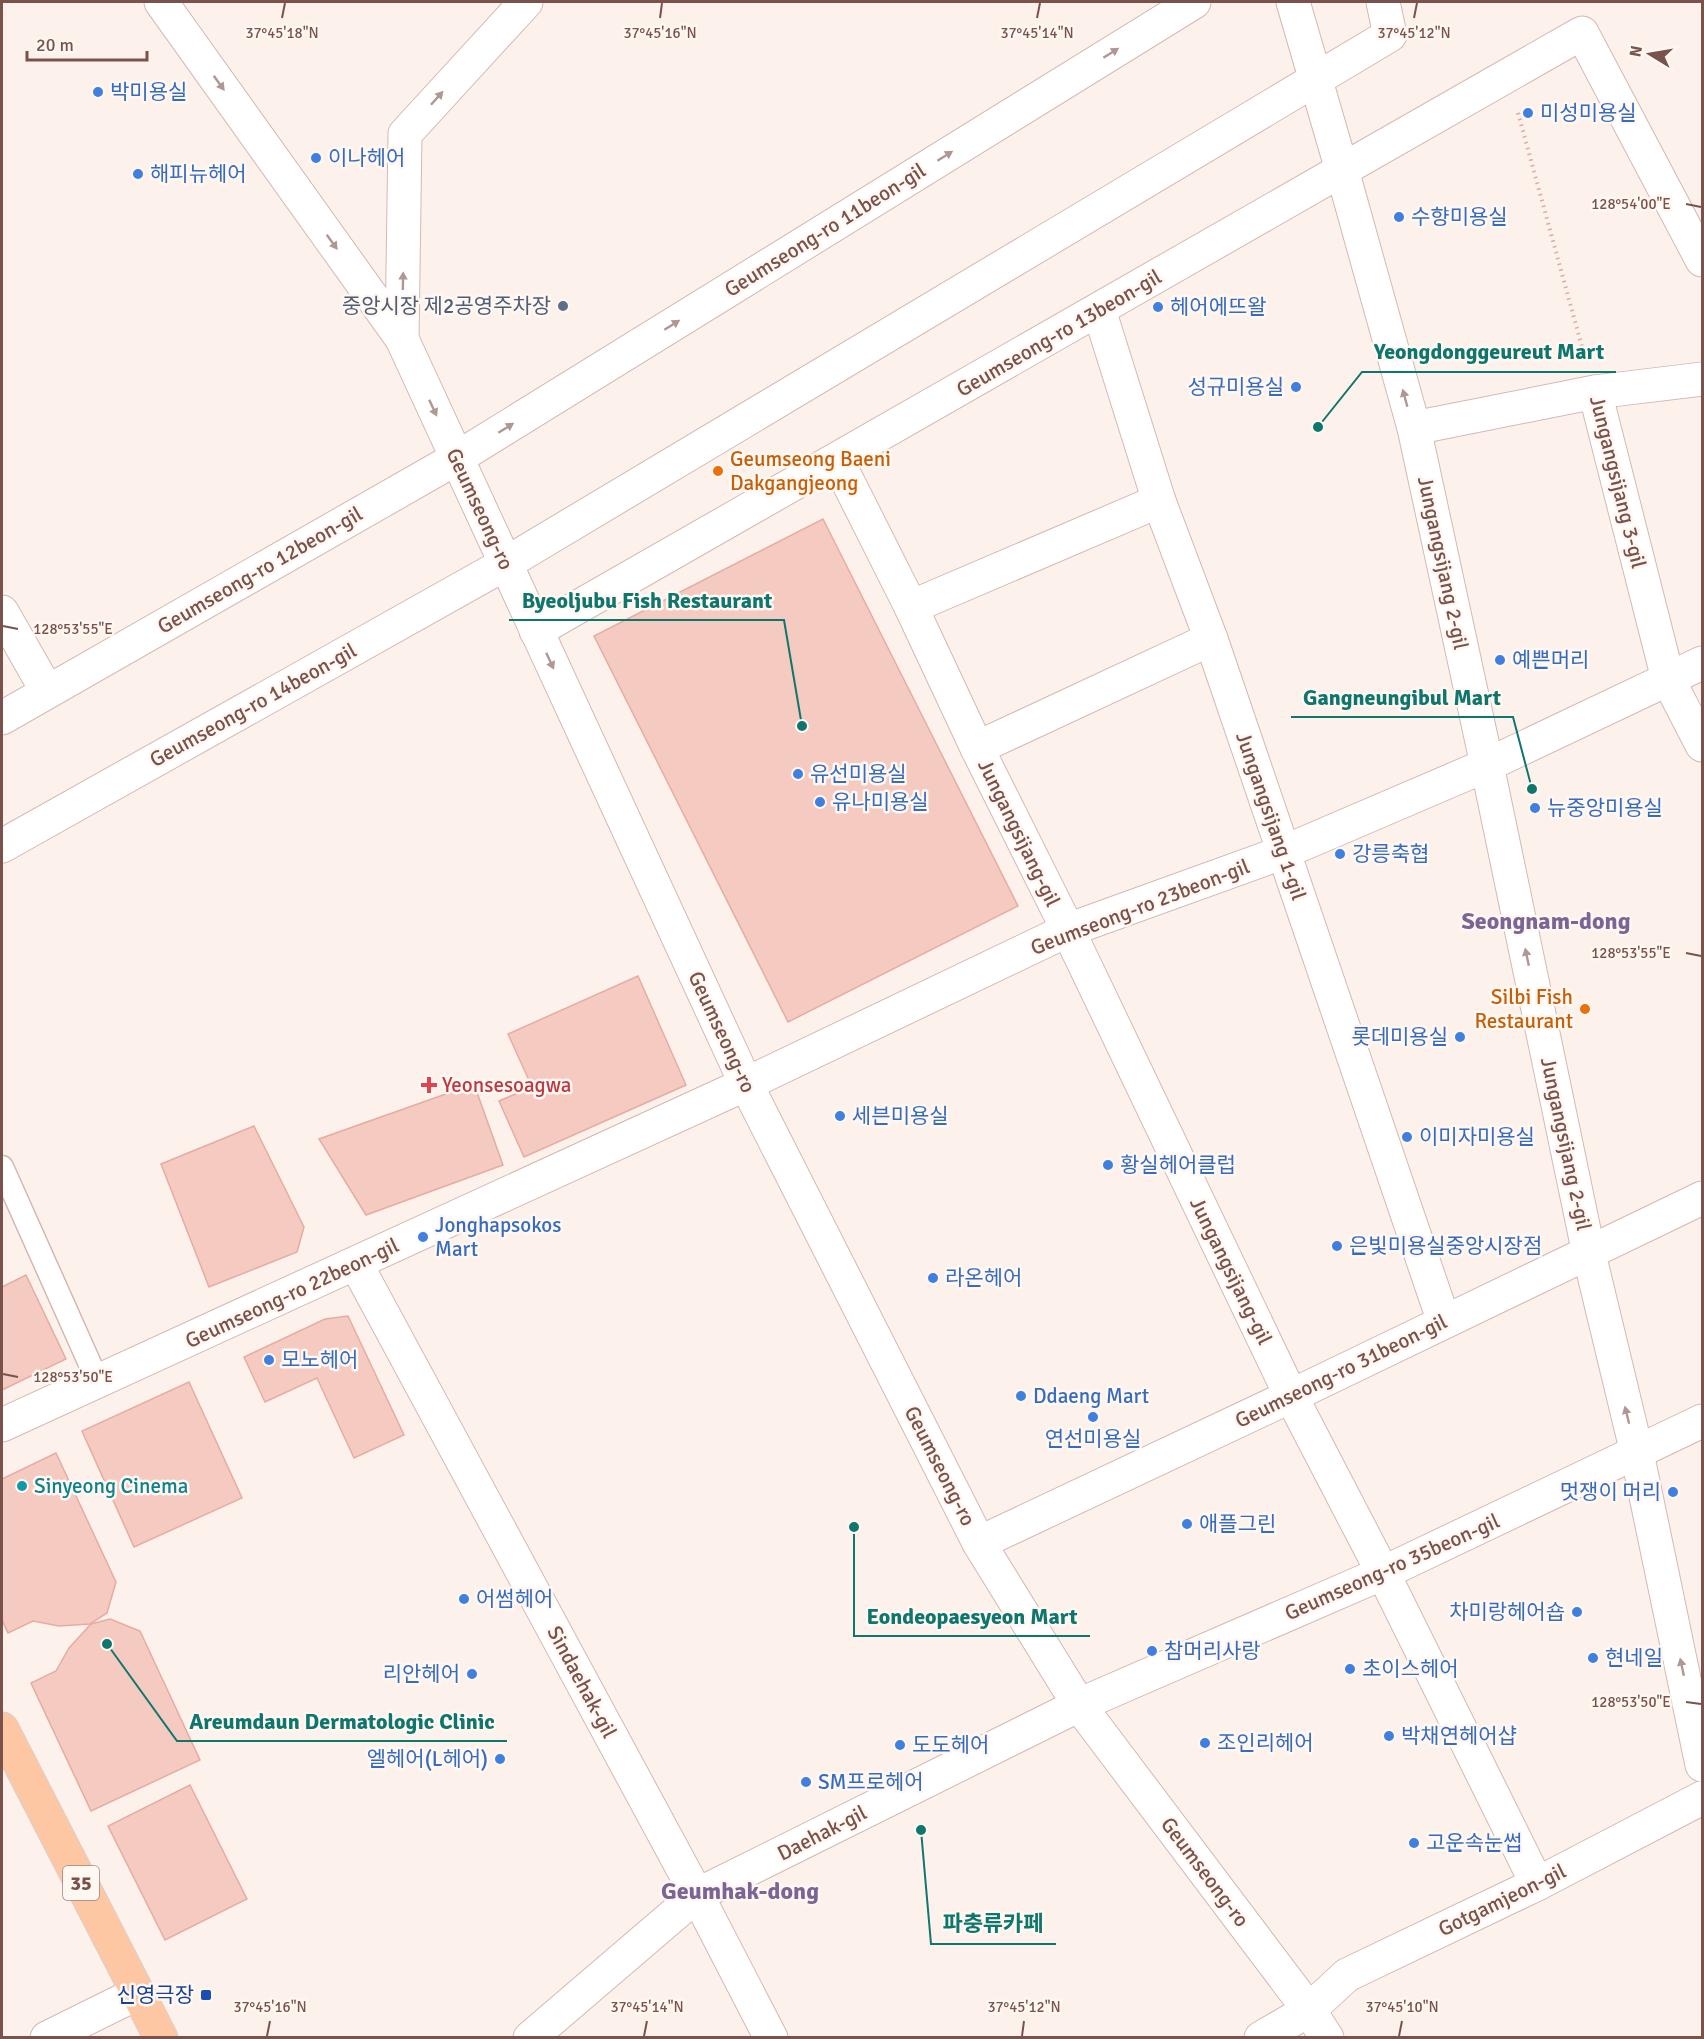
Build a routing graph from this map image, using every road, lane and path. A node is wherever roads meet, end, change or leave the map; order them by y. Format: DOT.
graph roads {
  1 [pos="160,2"];
  2 [pos="526,2"];
  3 [pos="1194,2"];
  4 [pos="1293,2"];
  5 [pos="1383,2"];
  6 [pos="1508,75"];
  7 [pos="1316,79"];
  8 [pos="1342,170"];
  9 [pos="1702,260"];
  10 [pos="1099,310"];
  11 [pos="402,339"];
  12 [pos="1702,379"];
  13 [pos="1595,392"];
  14 [pos="1414,428"];
  15 [pos="457,458"];
  16 [pos="837,460"];
  17 [pos="1159,501"];
  18 [pos="506,564"];
  19 [pos="911,606"];
  20 [pos="2,612"];
  21 [pos="536,631"];
  22 [pos="1211,639"];
  23 [pos="1702,663"];
  24 [pos="1668,679"];
  25 [pos="47,691"];
  26 [pos="2,718"];
  27 [pos="1702,745"];
  28 [pos="977,748"];
  29 [pos="1487,765"];
  30 [pos="2,846"];
  31 [pos="1284,852"];
  32 [pos="1068,930"];
  33 [pos="746,1084"];
  34 [pos="2,1167"];
  35 [pos="1702,1197"];
  36 [pos="1589,1254"];
  37 [pos="356,1264"];
  38 [pos="1444,1322"];
  39 [pos="98,1382"];
  40 [pos="1291,1396"];
  41 [pos="1702,1421"];
  42 [pos="2,1425"];
  43 [pos="1637,1453"];
  44 [pos="979,1543"];
  45 [pos="1383,1573"];
  46 [pos="1078,1705"];
  47 [pos="2,1730"];
  48 [pos="1702,1765"];
  49 [pos="1702,1798"];
  50 [pos="1537,1884"];
  51 [pos="697,1895"];
  52 [pos="138,1993"];
  53 [pos="1309,2010"];
  54 [pos="47,2037"];
  55 [pos="161,2037"];
  56 [pos="530,2037"];
  57 [pos="771,2037"];
  58 [pos="1261,2037"];
  59 [pos="1327,2037"];
  1 -- 11 [label="street, Geumseong-ro, one-way"];
  11 -- 2 [label="street, one-way"];
  15 -- 3 [label="street, Geumseong-ro 11beon-gil, one-way"];
  4 -- 7 [label="street, Jungangsijang 2-gil"];
  5 -- 7 [label="street, Geumseong-ro 14beon-gil"];
  6 -- 8 [label="street, Geumseong-ro 13beon-gil"];
  6 -- 9 [label="street, Geumseong-ro 13beon-gil"];
  6 -- 13 [label="path, Jungangsijang 3-gil"];
  7 -- 8 [label="street, Jungangsijang 2-gil"];
  7 -- 18 [label="street, Geumseong-ro 14beon-gil"];
  8 -- 10 [label="street, Geumseong-ro 13beon-gil"];
  14 -- 8 [label="street, Jungangsijang 2-gil, one-way"];
  10 -- 16 [label="street, Geumseong-ro 13beon-gil"];
  10 -- 17 [label="street, Jungangsijang 1-gil"];
  11 -- 15 [label="street, Geumseong-ro, one-way"];
  12 -- 13 [label="street"];
  13 -- 14 [label="street"];
  13 -- 24 [label="street, Jungangsijang 3-gil"];
  14 -- 29 [label="street, Jungangsijang 2-gil"];
  15 -- 18 [label="street, Geumseong-ro"];
  15 -- 25 [label="street, Geumseong-ro 12beon-gil"];
  16 -- 19 [label="street, Jungangsijang-gil"];
  16 -- 21 [label="street, Geumseong-ro 13beon-gil"];
  17 -- 19 [label="street"];
  17 -- 22 [label="street, Jungangsijang 1-gil"];
  18 -- 21 [label="street, Geumseong-ro"];
  18 -- 30 [label="street, Geumseong-ro 14beon-gil"];
  19 -- 28 [label="street, Jungangsijang-gil"];
  20 -- 25 [label="street"];
  21 -- 33 [label="street, Geumseong-ro, one-way"];
  22 -- 28 [label="street"];
  22 -- 31 [label="street, Jungangsijang 1-gil"];
  23 -- 24 [label="street, Geumseong-ro 23beon-gil"];
  24 -- 27 [label="street, Jungangsijang 3-gil"];
  24 -- 29 [label="street, Geumseong-ro 23beon-gil"];
  25 -- 26 [label="street, Geumseong-ro 12beon-gil"];
  28 -- 32 [label="street, Jungangsijang-gil"];
  29 -- 31 [label="street, Geumseong-ro 23beon-gil"];
  36 -- 29 [label="street, Jungangsijang 2-gil, one-way"];
  31 -- 32 [label="street, Geumseong-ro 23beon-gil"];
  31 -- 38 [label="street, Jungangsijang 1-gil"];
  32 -- 33 [label="street, Geumseong-ro 23beon-gil"];
  32 -- 40 [label="street, Jungangsijang-gil"];
  33 -- 37 [label="street, Geumseong-ro 22beon-gil"];
  33 -- 44 [label="street, Geumseong-ro"];
  34 -- 39 [label="lane"];
  35 -- 36 [label="street, Geumseong-ro 31beon-gil"];
  36 -- 38 [label="street, Geumseong-ro 31beon-gil"];
  43 -- 36 [label="street, Jungangsijang 2-gil, one-way"];
  37 -- 39 [label="street, Geumseong-ro 22beon-gil"];
  37 -- 51 [label="street, Sindaehak-gil"];
  38 -- 40 [label="street, Geumseong-ro 31beon-gil"];
  39 -- 42 [label="street, Geumseong-ro 22beon-gil"];
  40 -- 44 [label="street, Geumseong-ro 31beon-gil"];
  40 -- 45 [label="street, Jungangsijang-gil"];
  41 -- 43 [label="street, Geumseong-ro 35beon-gil"];
  43 -- 45 [label="street, Geumseong-ro 35beon-gil"];
  48 -- 43 [label="street, Jungangsijang 2-gil, one-way"];
  44 -- 46 [label="street, Geumseong-ro"];
  45 -- 46 [label="street, Geumseong-ro 35beon-gil"];
  45 -- 50 [label="street, Jungangsijang-gil"];
  46 -- 51 [label="street, Daehak-gil"];
  46 -- 53 [label="street, Geumseong-ro"];
  47 -- 52 [label="main road, 35"];
  49 -- 50 [label="street, Gotgamjeon-gil"];
  50 -- 53 [label="street, Gotgamjeon-gil"];
  51 -- 56 [label="street, Daehak-gil"];
  51 -- 57 [label="street, Sindaehak-gil"];
  52 -- 54 [label="street"];
  52 -- 55 [label="main road, 35"];
  53 -- 58 [label="street, Gotgamjeon-gil"];
  53 -- 59 [label="street, Geumseong-ro"];
}
